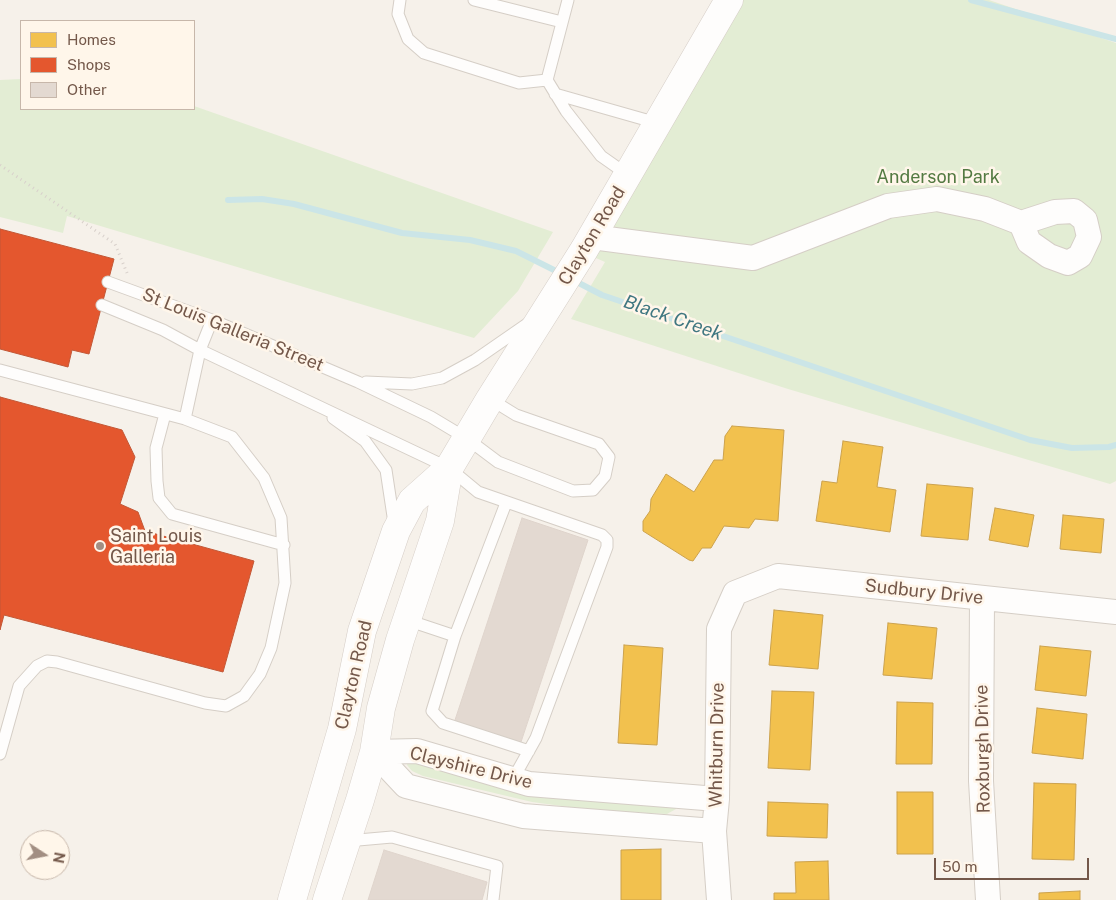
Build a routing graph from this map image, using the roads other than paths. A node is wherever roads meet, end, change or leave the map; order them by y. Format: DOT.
graph roads {
  1 [pos="400,0"];
  2 [pos="474,0"];
  3 [pos="568,0"];
  4 [pos="729,0"];
  5 [pos="562,22"];
  6 [pos="547,80"];
  7 [pos="555,94"];
  8 [pos="659,124"];
  9 [pos="628,175"];
  10 [pos="1022,223"];
  11 [pos="588,244"];
  12 [pos="108,282"];
  13 [pos="102,305"];
  14 [pos="548,308"];
  15 [pos="212,320"];
  16 [pos="200,350"];
  17 [pos="0,370"];
  18 [pos="358,382"];
  19 [pos="490,399"];
  20 [pos="309,400"];
  21 [pos="166,414"];
  22 [pos="185,419"];
  23 [pos="466,438"];
  24 [pos="449,468"];
  25 [pos="506,503"];
  26 [pos="396,531"];
  27 [pos="284,545"];
  28 [pos="735,593"];
  29 [pos="982,598"];
  30 [pos="1116,612"];
  31 [pos="407,620"];
  32 [pos="455,636"];
  33 [pos="529,751"];
  34 [pos="374,752"];
  35 [pos="0,754"];
  36 [pos="513,779"];
  37 [pos="717,799"];
  38 [pos="714,831"];
  39 [pos="346,841"];
  40 [pos="292,900"];
  41 [pos="327,900"];
  42 [pos="493,900"];
  43 [pos="719,900"];
  44 [pos="988,900"];
  1 -- 6 [label="lane"];
  2 -- 5 [label="lane"];
  3 -- 5 [label="lane"];
  4 -- 8 [label="main road, Clayton Road"];
  5 -- 6 [label="lane"];
  6 -- 7 [label="lane"];
  7 -- 8 [label="lane"];
  7 -- 9 [label="lane"];
  8 -- 9 [label="main road, Clayton Road"];
  9 -- 11 [label="main road, Clayton Road"];
  10 -- 11 [label="street"];
  11 -- 14 [label="main road, Clayton Road"];
  12 -- 15 [label="lane, St Louis Galleria Street"];
  13 -- 16 [label="lane, St Louis Galleria Street"];
  14 -- 18 [label="lane, St Louis Galleria Street"];
  14 -- 19 [label="main road, Clayton Road"];
  15 -- 16 [label="lane"];
  15 -- 18 [label="lane, St Louis Galleria Street"];
  16 -- 20 [label="lane, St Louis Galleria Street"];
  16 -- 22 [label="lane"];
  17 -- 21 [label="lane"];
  18 -- 23 [label="lane, St Louis Galleria Street"];
  19 -- 23 [label="main road, Clayton Road"];
  19 -- 23 [label="lane, St Louis Galleria Street"];
  20 -- 24 [label="lane, St Louis Galleria Street"];
  20 -- 26 [label="lane, St Louis Galleria Street"];
  21 -- 22 [label="lane"];
  21 -- 27 [label="lane"];
  22 -- 27 [label="lane"];
  23 -- 24 [label="main road, Clayton Road"];
  24 -- 25 [label="lane, St Louis Galleria Street"];
  24 -- 26 [label="main road, Clayton Road"];
  24 -- 31 [label="main road, Clayton Road"];
  25 -- 32 [label="lane"];
  25 -- 33 [label="lane, St Louis Galleria Street"];
  26 -- 40 [label="main road, Clayton Road"];
  27 -- 35 [label="lane"];
  28 -- 29 [label="street, Sudbury Drive"];
  28 -- 37 [label="street, Whitburn Drive"];
  29 -- 30 [label="street, Sudbury Drive"];
  29 -- 44 [label="street, Roxburgh Drive"];
  31 -- 32 [label="lane"];
  31 -- 34 [label="main road, Clayton Road"];
  32 -- 33 [label="lane"];
  33 -- 36 [label="lane"];
  34 -- 36 [label="street, Clayshire Drive"];
  34 -- 38 [label="street, Clayshire Drive"];
  34 -- 39 [label="main road, Clayton Road"];
  36 -- 37 [label="street, Clayshire Drive"];
  37 -- 38 [label="street, Whitburn Drive"];
  38 -- 43 [label="street, Whitburn Drive"];
  39 -- 41 [label="main road, Clayton Road"];
  39 -- 42 [label="lane"];
}
